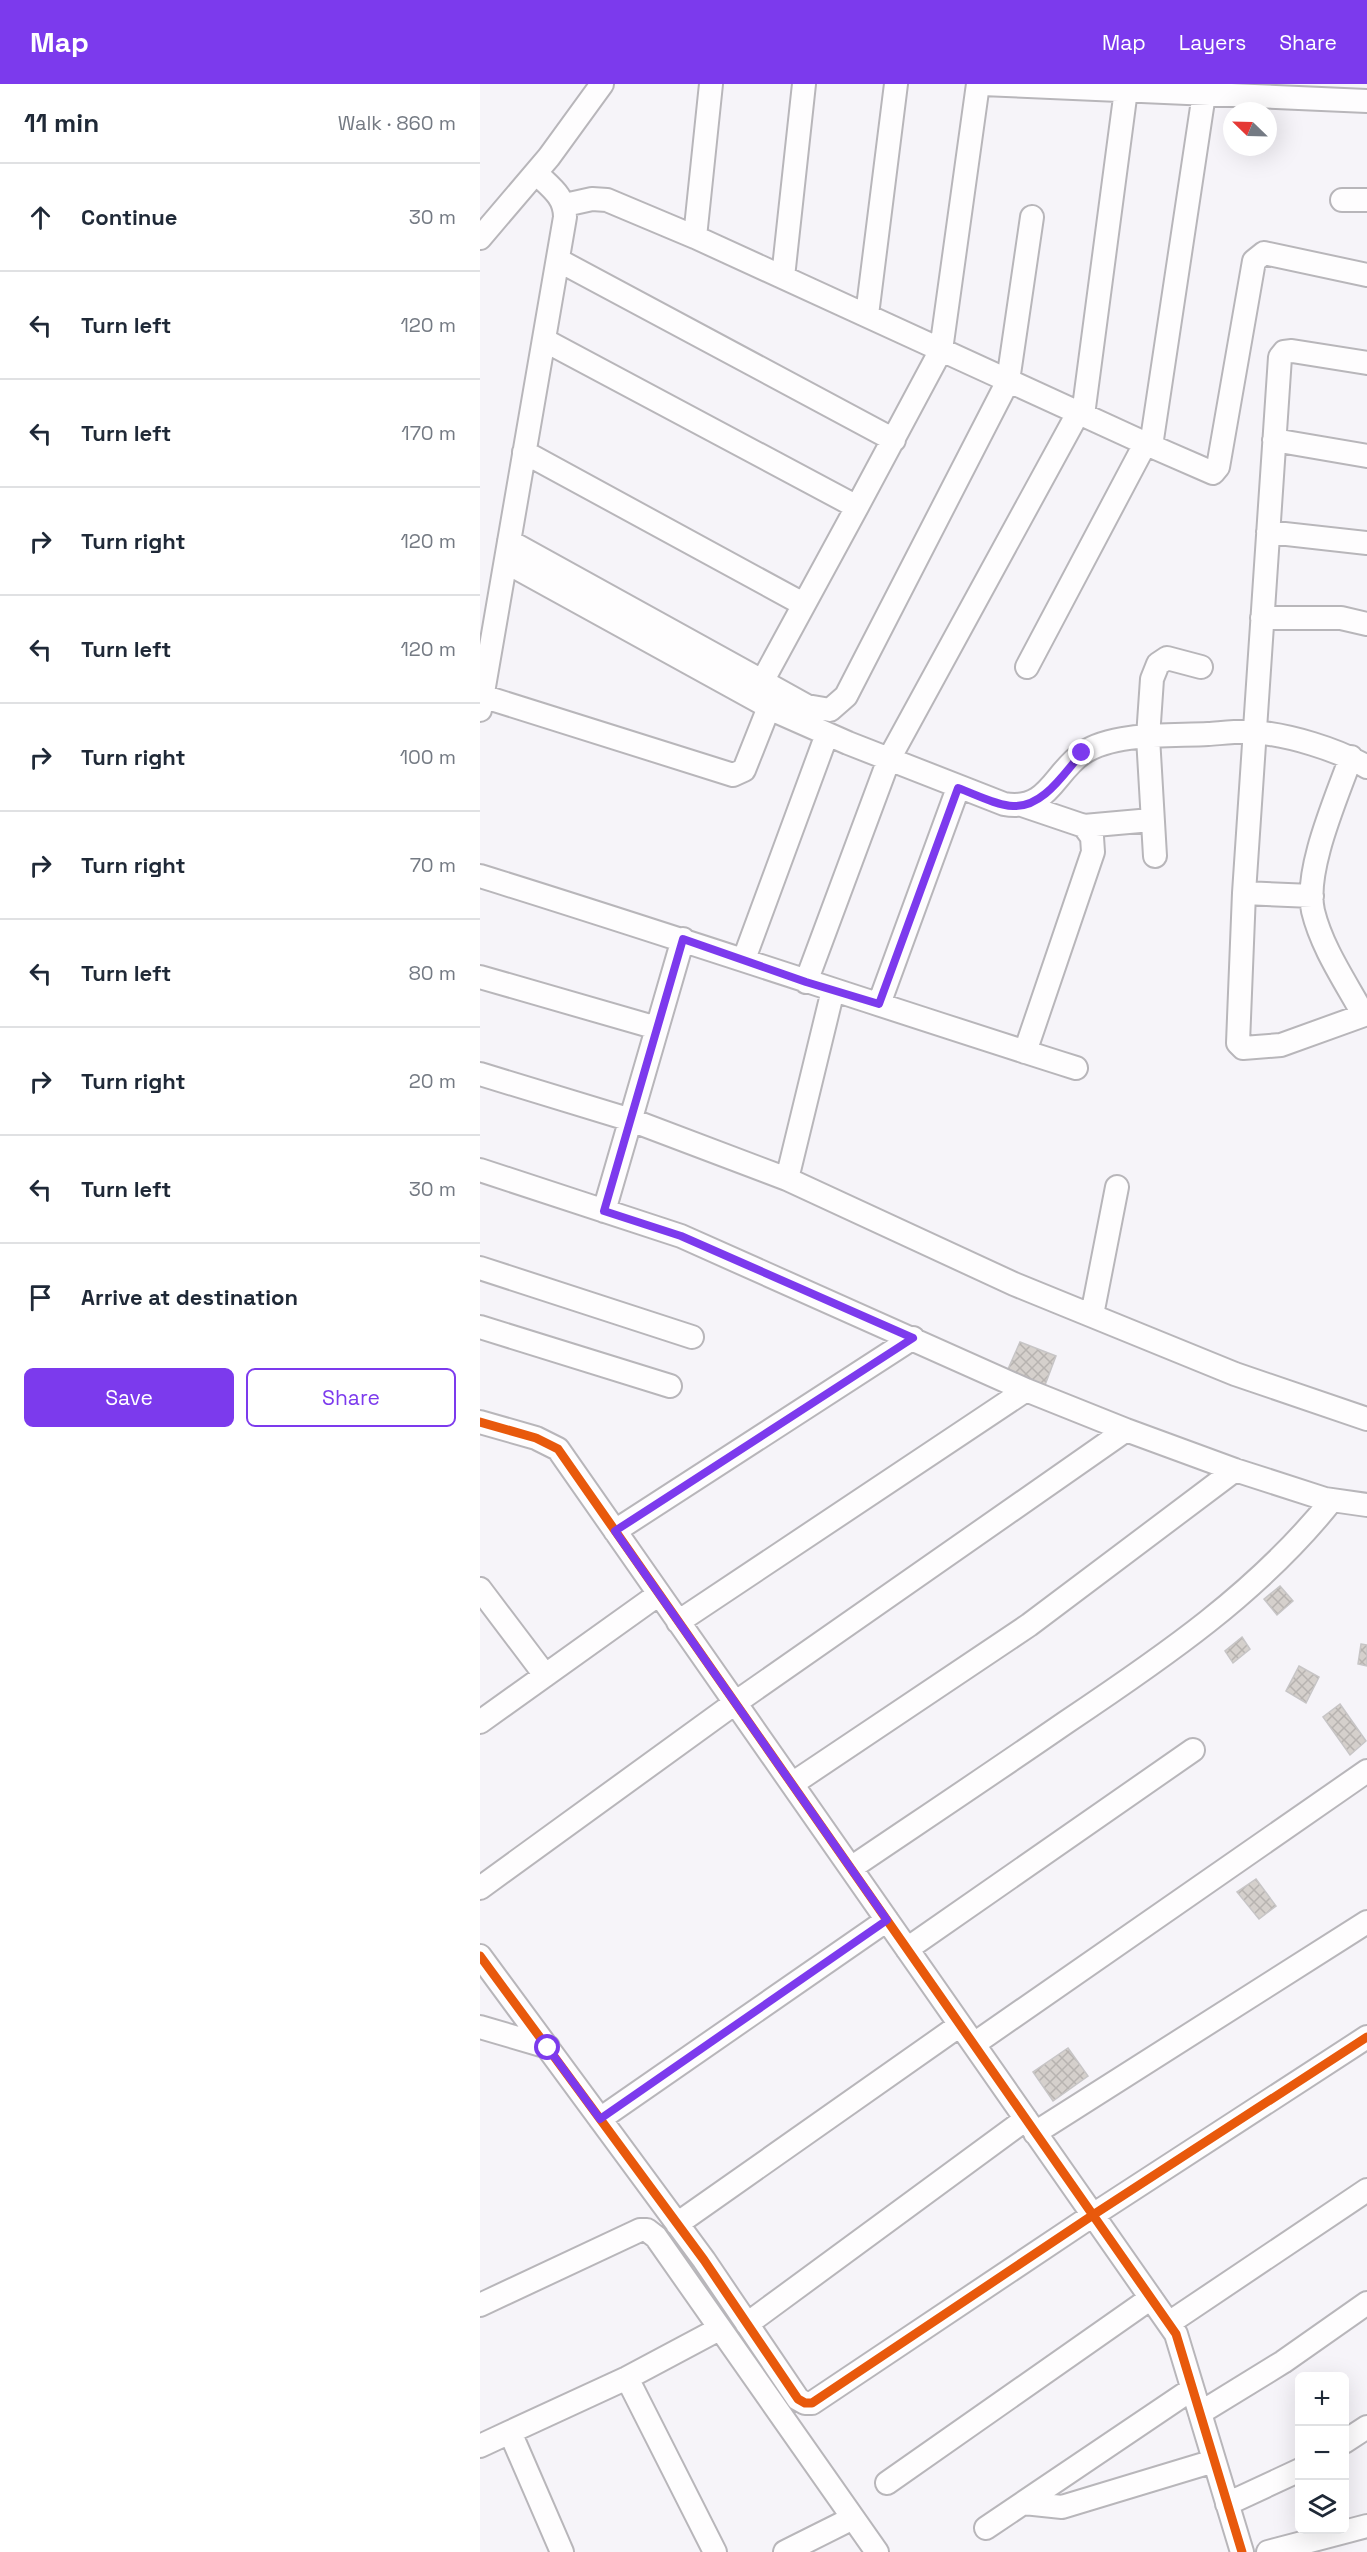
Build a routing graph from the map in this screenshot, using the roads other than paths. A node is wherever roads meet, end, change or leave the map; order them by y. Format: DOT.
graph roads {
  1 [pos="602,84"];
  2 [pos="711,84"];
  3 [pos="804,84"];
  4 [pos="896,84"];
  5 [pos="980,84"];
  6 [pos="1126,90"];
  7 [pos="1204,94"];
  8 [pos="1367,101"];
  9 [pos="536,173"];
  10 [pos="1342,200"];
  11 [pos="1367,200"];
  12 [pos="565,205"];
  13 [pos="1032,217"];
  14 [pos="695,237"];
  15 [pos="480,238"];
  16 [pos="558,260"];
  17 [pos="1367,275"];
  18 [pos="783,277"];
  19 [pos="867,315"];
  20 [pos="544,340"];
  21 [pos="941,350"];
  22 [pos="1367,363"];
  23 [pos="1008,381"];
  24 [pos="1081,414"];
  25 [pos="894,440"];
  26 [pos="1274,440"];
  27 [pos="1148,445"];
  28 [pos="524,453"];
  29 [pos="1367,456"];
  30 [pos="857,507"];
  31 [pos="1268,532"];
  32 [pos="1367,543"];
  33 [pos="507,551"];
  34 [pos="803,603"];
  35 [pos="1262,618"];
  36 [pos="1367,624"];
  37 [pos="1201,667"];
  38 [pos="1027,668"];
  39 [pos="763,680"];
  40 [pos="481,703"];
  41 [pos="769,706"];
  42 [pos="1254,732"];
  43 [pos="827,734"];
  44 [pos="1148,737"];
  45 [pos="890,759"];
  46 [pos="1359,762"];
  47 [pos="958,788"];
  48 [pos="1022,805"];
  49 [pos="1151,820"];
  50 [pos="1084,826"];
  51 [pos="1155,856"];
  52 [pos="480,876"];
  53 [pos="1244,893"];
  54 [pos="1312,896"];
  55 [pos="683,939"];
  56 [pos="744,959"];
  57 [pos="480,977"];
  58 [pos="806,982"];
  59 [pos="833,990"];
  60 [pos="879,1004"];
  61 [pos="1365,1014"];
  62 [pos="657,1028"];
  63 [pos="1025,1052"];
  64 [pos="1076,1068"];
  65 [pos="480,1074"];
  66 [pos="631,1120"];
  67 [pos="480,1170"];
  68 [pos="787,1179"];
  69 [pos="1117,1187"];
  70 [pos="604,1211"];
  71 [pos="480,1268"];
  72 [pos="1092,1315"];
  73 [pos="480,1328"];
  74 [pos="692,1337"];
  75 [pos="913,1338"];
  76 [pos="670,1386"];
  77 [pos="1026,1390"];
  78 [pos="1367,1419"];
  79 [pos="480,1422"];
  80 [pos="1126,1430"];
  81 [pos="1234,1470"];
  82 [pos="1332,1500"];
  83 [pos="1367,1505"];
  84 [pos="615,1531"];
  85 [pos="480,1589"];
  86 [pos="659,1594"];
  87 [pos="678,1622"];
  88 [pos="545,1675"];
  89 [pos="735,1703"];
  90 [pos="480,1722"];
  91 [pos="1193,1750"];
  92 [pos="1367,1771"];
  93 [pos="792,1784"];
  94 [pos="851,1868"];
  95 [pos="480,1888"];
  96 [pos="887,1920"];
  97 [pos="1367,1922"];
  98 [pos="907,1949"];
  99 [pos="480,1956"];
  100 [pos="960,2025"];
  101 [pos="480,2026"];
  102 [pos="1367,2037"];
  103 [pos="974,2044"];
  104 [pos="548,2048"];
  105 [pos="600,2119"];
  106 [pos="1031,2126"];
  107 [pos="1367,2190"];
  108 [pos="1093,2214"];
  109 [pos="677,2224"];
  110 [pos="1151,2298"];
  111 [pos="1367,2303"];
  112 [pos="480,2305"];
  113 [pos="1168,2323"];
  114 [pos="747,2324"];
  115 [pos="719,2329"];
  116 [pos="627,2378"];
  117 [pos="1192,2389"];
  118 [pos="1200,2413"];
  119 [pos="1367,2427"];
  120 [pos="510,2432"];
  121 [pos="1349,2439"];
  122 [pos="480,2446"];
  123 [pos="1214,2461"];
  124 [pos="1295,2472"];
  125 [pos="887,2482"];
  126 [pos="1024,2503"];
  127 [pos="1227,2504"];
  128 [pos="853,2518"];
  129 [pos="1367,2526"];
  130 [pos="986,2528"];
  131 [pos="562,2552"];
  132 [pos="716,2552"];
  133 [pos="785,2552"];
  134 [pos="877,2552"];
  135 [pos="1242,2552"];
  136 [pos="1268,2552"];
  1 -- 9 [label="street"];
  2 -- 14 [label="street"];
  3 -- 18 [label="street"];
  4 -- 19 [label="street"];
  5 -- 6 [label="street"];
  5 -- 21 [label="street"];
  6 -- 7 [label="street"];
  6 -- 24 [label="street"];
  7 -- 8 [label="street"];
  7 -- 27 [label="street"];
  9 -- 12 [label="street"];
  9 -- 15 [label="street"];
  10 -- 11 [label="street"];
  12 -- 14 [label="street"];
  12 -- 16 [label="street"];
  13 -- 23 [label="street"];
  14 -- 18 [label="street"];
  16 -- 20 [label="street"];
  16 -- 25 [label="street"];
  17 -- 27 [label="street"];
  18 -- 19 [label="street"];
  19 -- 21 [label="street"];
  20 -- 28 [label="street"];
  20 -- 30 [label="street"];
  21 -- 23 [label="street"];
  21 -- 25 [label="street"];
  22 -- 26 [label="street"];
  23 -- 24 [label="street"];
  23 -- 39 [label="street"];
  24 -- 27 [label="street"];
  24 -- 45 [label="street"];
  25 -- 30 [label="street"];
  26 -- 29 [label="street"];
  26 -- 31 [label="street"];
  27 -- 38 [label="street"];
  28 -- 33 [label="street"];
  28 -- 34 [label="street"];
  30 -- 34 [label="street"];
  31 -- 32 [label="street"];
  31 -- 35 [label="street"];
  33 -- 39 [label="street"];
  33 -- 40 [label="street"];
  33 -- 41 [label="street"];
  34 -- 39 [label="street"];
  35 -- 36 [label="street"];
  35 -- 42 [label="street"];
  37 -- 44 [label="street"];
  40 -- 41 [label="street"];
  41 -- 43 [label="street"];
  42 -- 44 [label="street"];
  42 -- 46 [label="street"];
  42 -- 53 [label="street"];
  43 -- 45 [label="street"];
  43 -- 56 [label="street"];
  44 -- 48 [label="street"];
  44 -- 49 [label="street"];
  45 -- 47 [label="street"];
  45 -- 58 [label="street"];
  46 -- 54 [label="street"];
  47 -- 48 [label="street"];
  47 -- 60 [label="street"];
  48 -- 50 [label="street"];
  49 -- 50 [label="street"];
  49 -- 51 [label="street"];
  50 -- 63 [label="street"];
  52 -- 55 [label="street"];
  53 -- 54 [label="street"];
  53 -- 61 [label="street"];
  54 -- 61 [label="street"];
  55 -- 56 [label="street"];
  55 -- 62 [label="street"];
  56 -- 58 [label="street"];
  57 -- 62 [label="street"];
  58 -- 59 [label="street"];
  59 -- 60 [label="street"];
  59 -- 68 [label="street"];
  60 -- 63 [label="street"];
  62 -- 66 [label="street"];
  63 -- 64 [label="street"];
  65 -- 66 [label="street"];
  66 -- 68 [label="street"];
  66 -- 70 [label="street"];
  67 -- 70 [label="street"];
  68 -- 72 [label="street"];
  69 -- 72 [label="street"];
  70 -- 75 [label="street"];
  71 -- 74 [label="street"];
  72 -- 78 [label="street"];
  73 -- 76 [label="street"];
  75 -- 77 [label="street"];
  75 -- 84 [label="street"];
  77 -- 80 [label="street"];
  77 -- 87 [label="street"];
  79 -- 84 [label="street"];
  80 -- 81 [label="street"];
  80 -- 89 [label="street"];
  81 -- 82 [label="street"];
  81 -- 93 [label="street"];
  82 -- 83 [label="street"];
  82 -- 94 [label="street"];
  84 -- 86 [label="street"];
  85 -- 88 [label="street"];
  86 -- 87 [label="street"];
  86 -- 88 [label="street"];
  87 -- 89 [label="street"];
  88 -- 90 [label="street"];
  89 -- 93 [label="street"];
  89 -- 95 [label="street"];
  91 -- 98 [label="street"];
  92 -- 103 [label="street"];
  93 -- 94 [label="street"];
  94 -- 96 [label="street"];
  96 -- 98 [label="street"];
  96 -- 105 [label="street"];
  97 -- 106 [label="street"];
  98 -- 100 [label="street"];
  99 -- 104 [label="street"];
  100 -- 103 [label="street"];
  100 -- 109 [label="street"];
  101 -- 104 [label="street"];
  102 -- 108 [label="street"];
  103 -- 106 [label="street"];
  104 -- 105 [label="street"];
  105 -- 109 [label="street"];
  106 -- 108 [label="street"];
  106 -- 114 [label="street"];
  107 -- 113 [label="street"];
  108 -- 110 [label="street"];
  108 -- 114 [label="street"];
  109 -- 114 [label="street"];
  110 -- 113 [label="street"];
  110 -- 125 [label="street"];
  111 -- 118 [label="street"];
  112 -- 115 [label="street"];
  113 -- 117 [label="street"];
  115 -- 116 [label="street"];
  115 -- 128 [label="street"];
  116 -- 120 [label="street"];
  116 -- 132 [label="street"];
  117 -- 118 [label="street"];
  117 -- 126 [label="street"];
  118 -- 123 [label="street"];
  119 -- 121 [label="street"];
  120 -- 122 [label="street"];
  120 -- 131 [label="street"];
  123 -- 126 [label="street"];
  123 -- 127 [label="street"];
  124 -- 127 [label="street"];
  126 -- 130 [label="street"];
  127 -- 135 [label="street"];
  128 -- 133 [label="street"];
  128 -- 134 [label="street"];
  129 -- 136 [label="street"];
}
